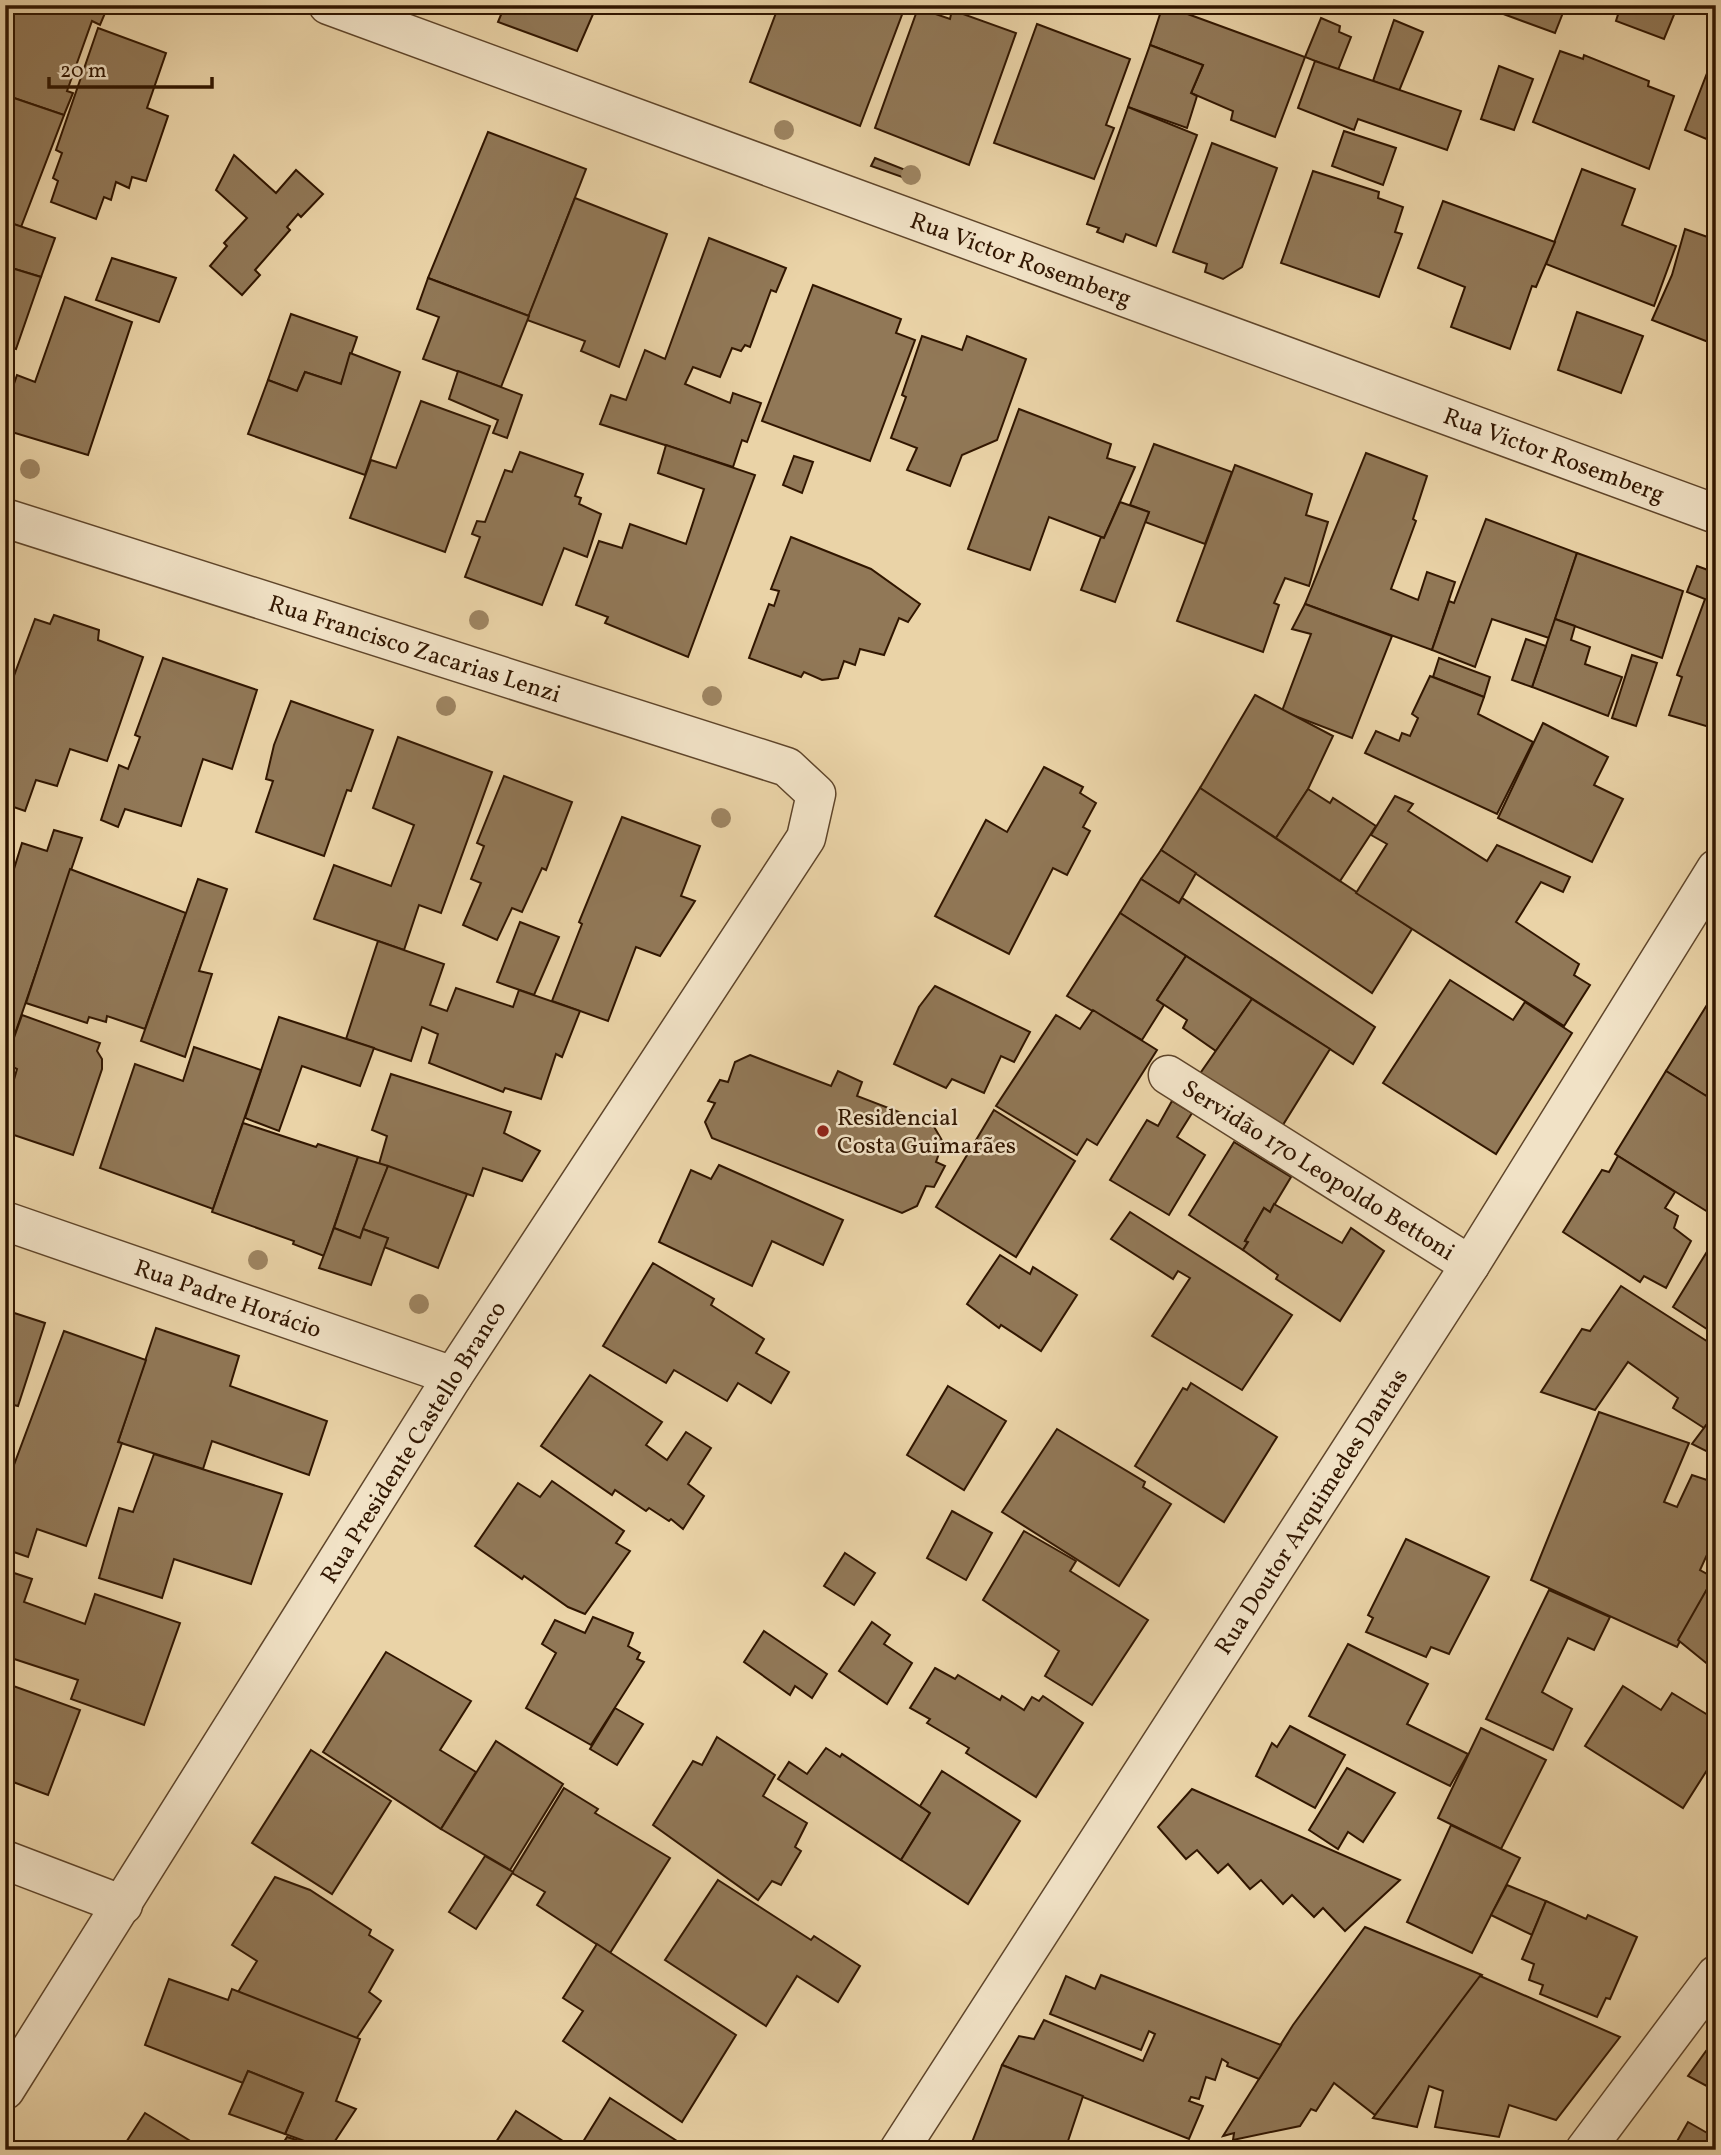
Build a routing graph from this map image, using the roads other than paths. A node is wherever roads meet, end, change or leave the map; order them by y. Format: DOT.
graph roads {
  1 [pos="328,5"];
  2 [pos="1716,514"];
  3 [pos="5,518"];
  4 [pos="816,794"];
  5 [pos="1716,869"];
  6 [pos="1168,1075"];
  7 [pos="5,1221"];
  8 [pos="1470,1265"];
  9 [pos="453,1376"];
  10 [pos="5,1860"];
  11 [pos="123,1905"];
  12 [pos="1716,1975"];
  13 [pos="5,2090"];
  14 [pos="899,2150"];
  15 [pos="1585,2150"];
  1 -- 2 [label="street, Rua Victor Rosemberg"];
  3 -- 4 [label="street, Rua Francisco Zacarias Lenzi"];
  4 -- 9 [label="street, Rua Presidente Castello Branco"];
  5 -- 8 [label="street, Rua Doutor Arquimedes Dantas"];
  6 -- 8 [label="street, Servidão 170 Leopoldo Bettoni"];
  7 -- 9 [label="street, Rua Padre Horácio"];
  8 -- 14 [label="street, Rua Doutor Arquimedes Dantas"];
  9 -- 11 [label="street, Rua Presidente Castello Branco"];
  10 -- 11 [label="street"];
  11 -- 13 [label="street, Rua Presidente Castello Branco"];
  12 -- 15 [label="street"];
}
